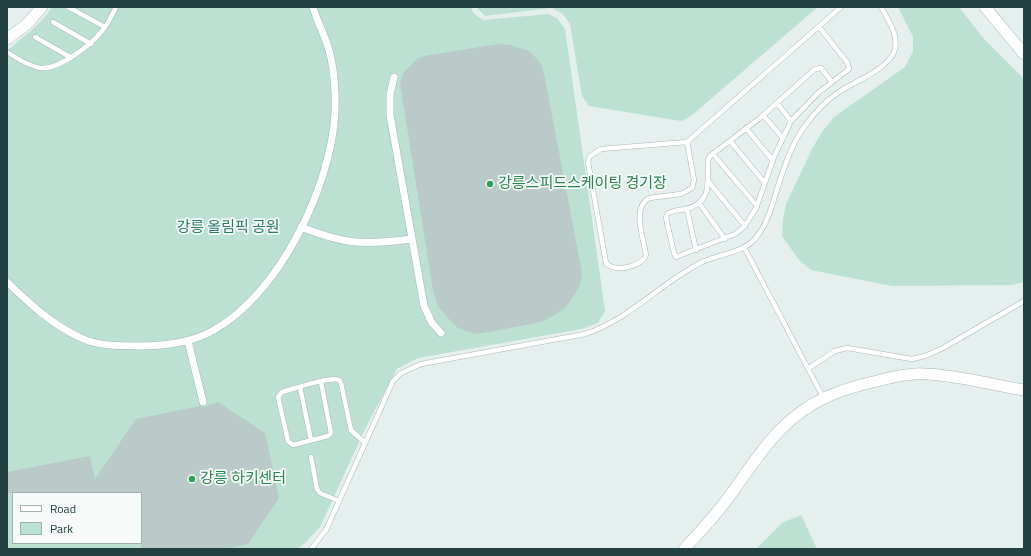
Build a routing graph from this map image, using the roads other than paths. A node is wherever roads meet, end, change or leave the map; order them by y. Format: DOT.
graph roads {
  1 [pos="42,7"];
  2 [pos="68,7"];
  3 [pos="116,7"];
  4 [pos="313,7"];
  5 [pos="842,7"];
  6 [pos="881,7"];
  7 [pos="985,7"];
  8 [pos="53,22"];
  9 [pos="105,27"];
  10 [pos="819,27"];
  11 [pos="35,37"];
  12 [pos="7,40"];
  13 [pos="91,44"];
  14 [pos="7,52"];
  15 [pos="1024,54"];
  16 [pos="70,57"];
  17 [pos="394,77"];
  18 [pos="832,82"];
  19 [pos="777,103"];
  20 [pos="763,115"];
  21 [pos="791,120"];
  22 [pos="746,128"];
  23 [pos="782,137"];
  24 [pos="730,141"];
  25 [pos="687,142"];
  26 [pos="713,154"];
  27 [pos="773,161"];
  28 [pos="708,181"];
  29 [pos="765,183"];
  30 [pos="699,203"];
  31 [pos="757,206"];
  32 [pos="687,209"];
  33 [pos="745,226"];
  34 [pos="301,228"];
  35 [pos="412,239"];
  36 [pos="725,239"];
  37 [pos="744,247"];
  38 [pos="696,250"];
  39 [pos="7,282"];
  40 [pos="1024,301"];
  41 [pos="441,334"];
  42 [pos="188,341"];
  43 [pos="809,368"];
  44 [pos="321,382"];
  45 [pos="300,387"];
  46 [pos="1024,390"];
  47 [pos="822,397"];
  48 [pos="203,402"];
  49 [pos="311,440"];
  50 [pos="365,443"];
  51 [pos="311,457"];
  52 [pos="339,501"];
  53 [pos="311,549"];
  54 [pos="684,549"];
  1 -- 12 [label="street"];
  2 -- 9 [label="lane"];
  3 -- 9 [label="lane"];
  4 -- 34 [label="street"];
  5 -- 10 [label="lane"];
  6 -- 37 [label="lane"];
  7 -- 15 [label="street"];
  8 -- 13 [label="lane"];
  9 -- 13 [label="lane"];
  10 -- 18 [label="lane"];
  10 -- 25 [label="lane"];
  11 -- 16 [label="lane"];
  13 -- 16 [label="lane"];
  14 -- 16 [label="lane"];
  17 -- 35 [label="street"];
  18 -- 19 [label="lane"];
  18 -- 21 [label="lane"];
  19 -- 20 [label="lane"];
  19 -- 21 [label="lane"];
  20 -- 22 [label="lane"];
  20 -- 23 [label="lane"];
  21 -- 23 [label="lane"];
  22 -- 24 [label="lane"];
  22 -- 27 [label="lane"];
  23 -- 27 [label="lane"];
  24 -- 26 [label="lane"];
  24 -- 29 [label="lane"];
  25 -- 25 [label="lane"];
  26 -- 28 [label="lane"];
  26 -- 31 [label="lane"];
  27 -- 29 [label="lane"];
  28 -- 30 [label="lane"];
  28 -- 33 [label="lane"];
  29 -- 31 [label="lane"];
  30 -- 32 [label="lane"];
  30 -- 36 [label="lane"];
  31 -- 33 [label="lane"];
  32 -- 38 [label="lane"];
  32 -- 38 [label="lane"];
  33 -- 36 [label="lane"];
  34 -- 35 [label="street"];
  34 -- 42 [label="street"];
  35 -- 41 [label="street"];
  36 -- 38 [label="lane"];
  37 -- 43 [label="lane"];
  37 -- 50 [label="lane"];
  39 -- 42 [label="street"];
  40 -- 43 [label="lane"];
  42 -- 48 [label="street"];
  43 -- 47 [label="lane"];
  44 -- 45 [label="lane"];
  44 -- 49 [label="lane"];
  44 -- 50 [label="lane"];
  45 -- 49 [label="lane"];
  45 -- 49 [label="lane"];
  46 -- 47 [label="street"];
  47 -- 54 [label="street"];
  50 -- 52 [label="lane"];
  51 -- 52 [label="lane"];
  52 -- 53 [label="lane"];
}
